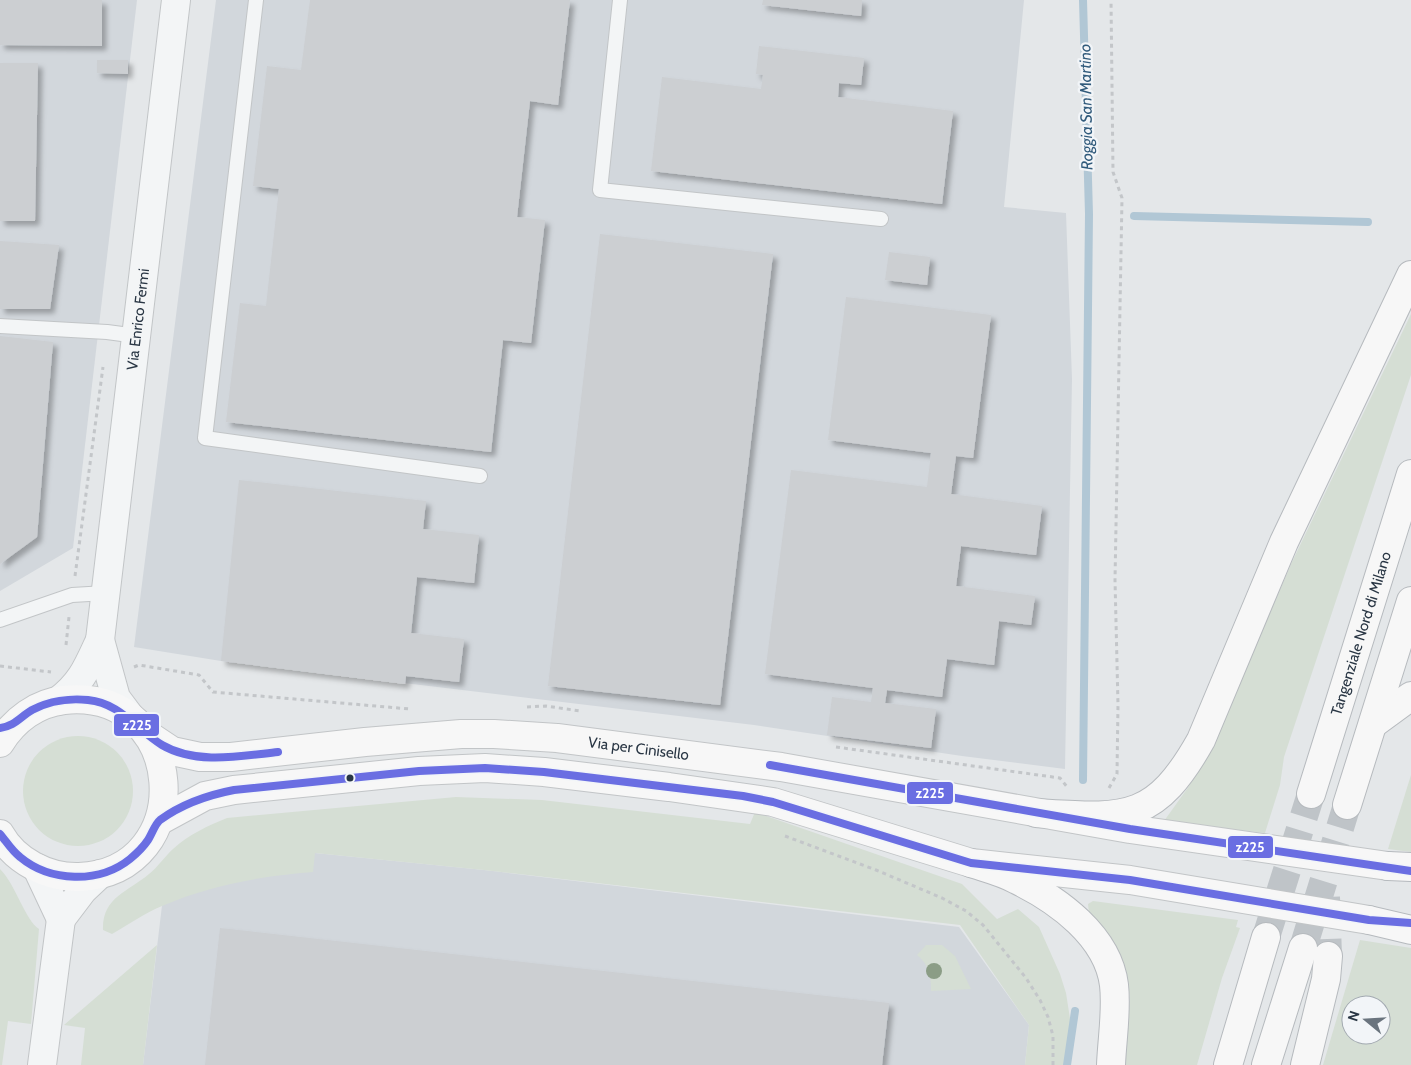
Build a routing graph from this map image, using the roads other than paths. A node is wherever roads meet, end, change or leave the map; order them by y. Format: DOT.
graph roads {
  1 [pos="176,0"];
  2 [pos="256,0"];
  3 [pos="620,0"];
  4 [pos="881,219"];
  5 [pos="1411,275"];
  6 [pos="0,326"];
  7 [pos="137,336"];
  8 [pos="1411,474"];
  9 [pos="480,476"];
  10 [pos="106,593"];
  11 [pos="1411,601"];
  12 [pos="0,620"];
  13 [pos="100,640"];
  14 [pos="1411,696"];
  15 [pos="58,701"];
  16 [pos="1373,724"];
  17 [pos="139,727"];
  18 [pos="4,732"];
  19 [pos="1311,794"];
  20 [pos="1347,805"];
  21 [pos="1036,813"];
  22 [pos="159,820"];
  23 [pos="0,834"];
  24 [pos="971,863"];
  25 [pos="1399,867"];
  26 [pos="36,868"];
  27 [pos="100,874"];
  28 [pos="61,919"];
  29 [pos="1411,930"];
  30 [pos="1266,937"];
  31 [pos="42,1065"];
  32 [pos="1111,1065"];
  33 [pos="1228,1065"];
  34 [pos="1266,1065"];
  35 [pos="1304,1065"];
  1 -- 7 [label="street, Via Enrico Fermi"];
  2 -- 9 [label="lane"];
  3 -- 4 [label="lane"];
  5 -- 21 [label="main road"];
  6 -- 7 [label="lane"];
  7 -- 10 [label="street, Via Enrico Fermi"];
  8 -- 19 [label="main road, Tangenziale Nord di Milano"];
  10 -- 12 [label="lane"];
  10 -- 13 [label="street, Via Enrico Fermi"];
  11 -- 16 [label="main road"];
  13 -- 15 [label="street, Via Enrico Fermi"];
  13 -- 17 [label="street, Via Enrico Fermi"];
  14 -- 16 [label="main road"];
  15 -- 17 [label="main road, Via per Cinisello"];
  15 -- 18 [label="main road, Via per Cinisello"];
  16 -- 20 [label="main road"];
  17 -- 21 [label="main road, Via per Cinisello"];
  17 -- 22 [label="main road"];
  21 -- 25 [label="main road, Via per Cinisello"];
  22 -- 24 [label="main road"];
  22 -- 27 [label="main road"];
  23 -- 26 [label="main road"];
  24 -- 29 [label="main road"];
  24 -- 32 [label="main road"];
  26 -- 27 [label="main road"];
  26 -- 28 [label="street"];
  27 -- 28 [label="street"];
  28 -- 31 [label="street"];
  30 -- 33 [label="main road"];
  34 -- 35 [label="main road"];
}
